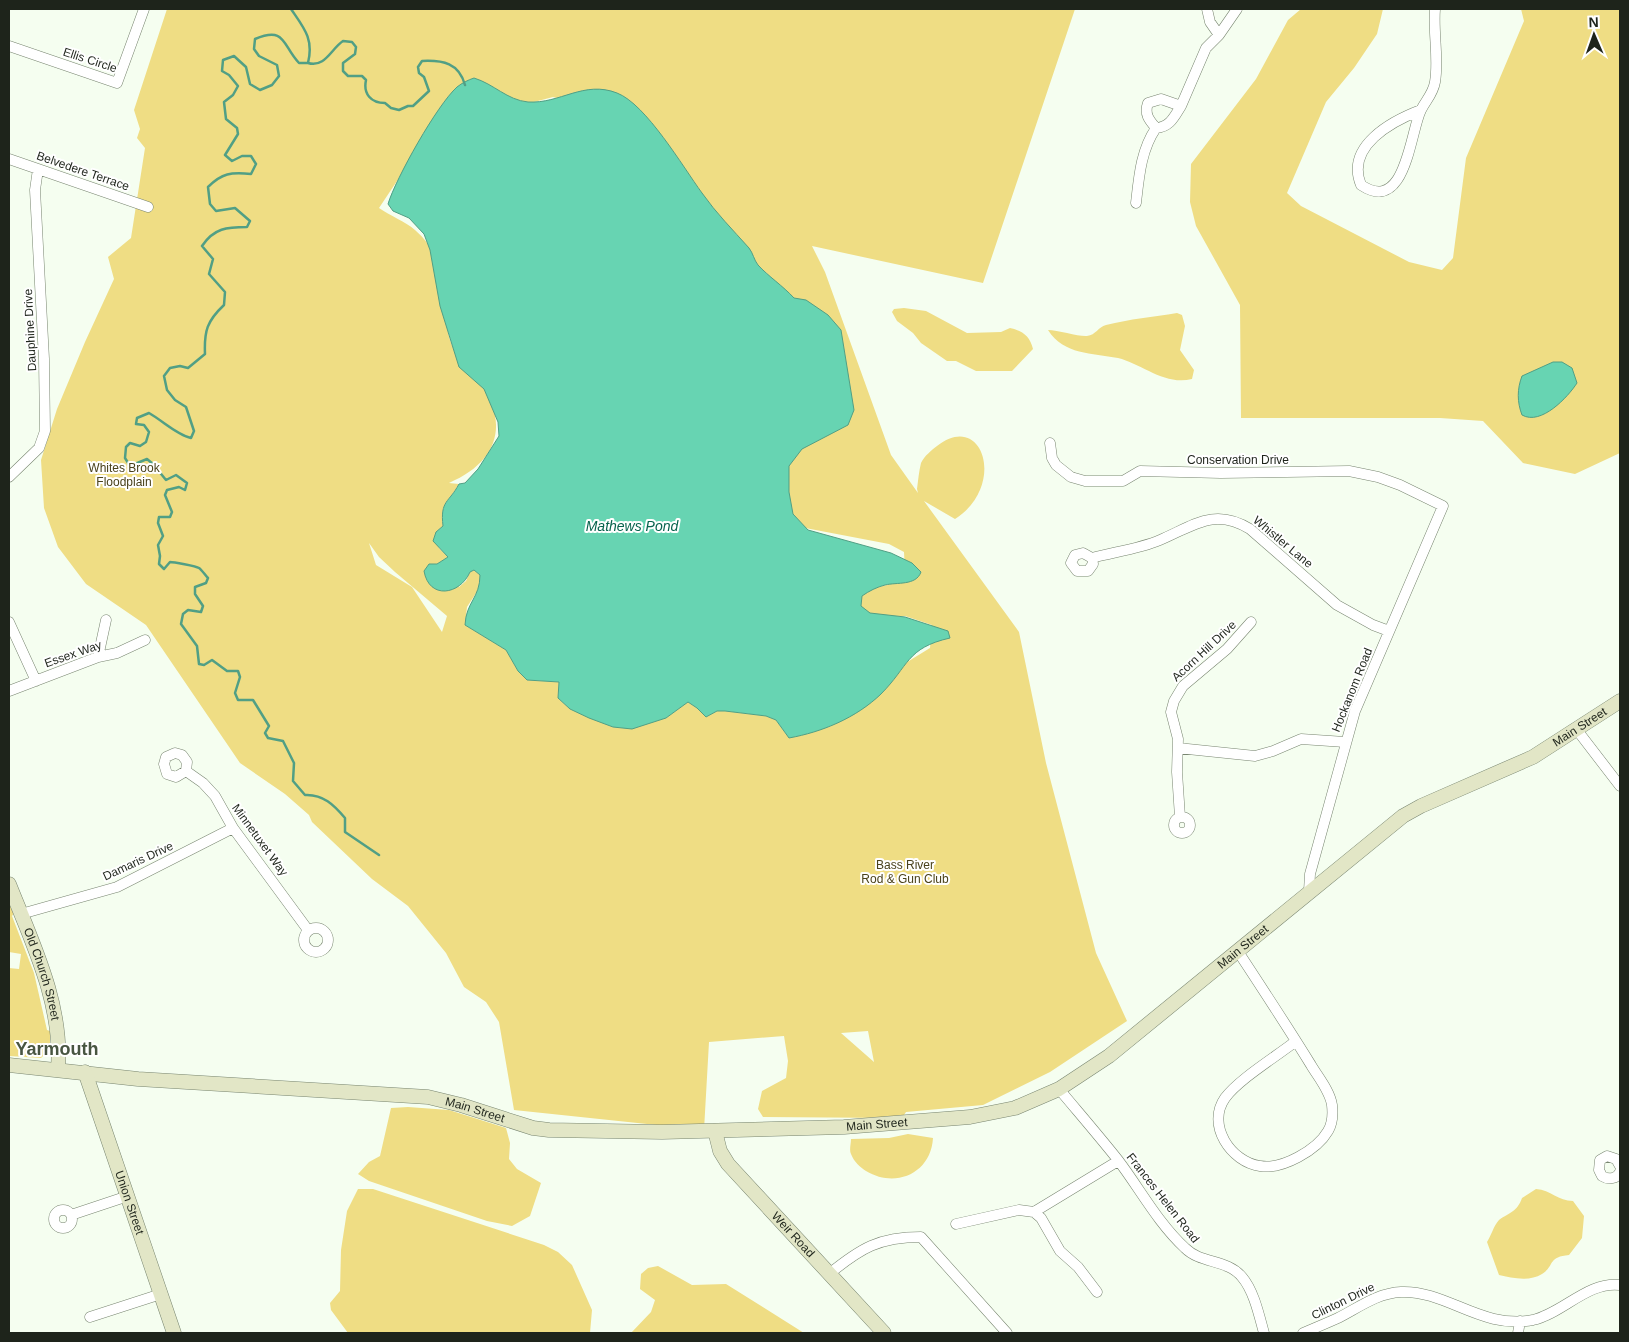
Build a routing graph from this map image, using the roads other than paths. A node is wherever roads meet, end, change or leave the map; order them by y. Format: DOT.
graph roads {
  1 [pos="144,9"];
  2 [pos="1207,9"];
  3 [pos="1237,9"];
  4 [pos="1435,9"];
  5 [pos="1219,35"];
  6 [pos="9,46"];
  7 [pos="1181,106"];
  8 [pos="1421,110"];
  9 [pos="1156,128"];
  10 [pos="9,159"];
  11 [pos="38,169"];
  12 [pos="1136,203"];
  13 [pos="148,207"];
  14 [pos="1050,443"];
  15 [pos="9,477"];
  16 [pos="1444,506"];
  17 [pos="1092,558"];
  18 [pos="106,620"];
  19 [pos="9,622"];
  20 [pos="1250,622"];
  21 [pos="1389,631"];
  22 [pos="145,640"];
  23 [pos="98,657"];
  24 [pos="36,681"];
  25 [pos="9,691"];
  26 [pos="1620,701"];
  27 [pos="1577,730"];
  28 [pos="1345,742"];
  29 [pos="1178,748"];
  30 [pos="186,771"];
  31 [pos="1619,782"];
  32 [pos="1180,818"];
  33 [pos="233,828"];
  34 [pos="9,884"];
  35 [pos="1309,891"];
  36 [pos="21,914"];
  37 [pos="308,930"];
  38 [pos="1237,950"];
  39 [pos="1296,1041"];
  40 [pos="9,1064"];
  41 [pos="58,1069"];
  42 [pos="85,1072"];
  43 [pos="1059,1090"];
  44 [pos="715,1131"];
  45 [pos="1118,1161"];
  46 [pos="128,1196"];
  47 [pos="1034,1212"];
  48 [pos="71,1215"];
  49 [pos="956,1224"];
  50 [pos="829,1274"];
  51 [pos="1620,1286"];
  52 [pos="1097,1292"];
  53 [pos="161,1294"];
  54 [pos="90,1317"];
  55 [pos="1520,1321"];
  56 [pos="174,1333"];
  57 [pos="884,1333"];
  58 [pos="1007,1333"];
  59 [pos="1264,1333"];
  60 [pos="1303,1333"];
  61 [pos="1518,1333"];
  1 -- 6 [label="street, Ellis Circle"];
  2 -- 5 [label="street"];
  3 -- 5 [label="street"];
  4 -- 8 [label="street"];
  5 -- 7 [label="street"];
  7 -- 9 [label="street"];
  7 -- 9 [label="street"];
  8 -- 8 [label="street"];
  9 -- 12 [label="street"];
  10 -- 11 [label="street, Belvedere Terrace"];
  11 -- 13 [label="street, Belvedere Terrace"];
  11 -- 15 [label="street, Dauphine Drive"];
  14 -- 16 [label="street, Conservation Drive"];
  16 -- 21 [label="street, Hockanom Road"];
  17 -- 21 [label="street, Whistler Lane"];
  18 -- 23 [label="street"];
  19 -- 24 [label="street"];
  20 -- 29 [label="street, Acorn Hill Drive"];
  21 -- 28 [label="street, Hockanom Road"];
  22 -- 23 [label="street, Essex Way"];
  23 -- 24 [label="street, Essex Way"];
  24 -- 25 [label="street, Essex Way"];
  26 -- 27 [label="main road, Main Street"];
  27 -- 31 [label="street"];
  27 -- 35 [label="main road, Main Street"];
  28 -- 29 [label="street"];
  28 -- 35 [label="street, Hockanom Road"];
  29 -- 32 [label="street, Acorn Hill Drive"];
  30 -- 33 [label="street, Minnetuxet Way"];
  33 -- 36 [label="street, Damaris Drive"];
  33 -- 37 [label="street, Minnetuxet Way"];
  34 -- 36 [label="main road, Old Church Street"];
  35 -- 38 [label="main road, Main Street"];
  36 -- 41 [label="main road, Old Church Street"];
  38 -- 39 [label="street"];
  38 -- 43 [label="main road, Main Street"];
  39 -- 39 [label="street"];
  40 -- 41 [label="main road, Main Street"];
  41 -- 42 [label="main road, Main Street"];
  42 -- 44 [label="main road, Main Street"];
  42 -- 46 [label="main road, Union Street"];
  43 -- 44 [label="main road, Main Street"];
  43 -- 45 [label="street, Frances Helen Road"];
  44 -- 50 [label="main road, Weir Road"];
  45 -- 47 [label="street"];
  45 -- 59 [label="street, Frances Helen Road"];
  46 -- 48 [label="street"];
  46 -- 53 [label="main road, Union Street"];
  47 -- 49 [label="street"];
  47 -- 52 [label="street"];
  50 -- 57 [label="main road, Weir Road"];
  50 -- 58 [label="street"];
  51 -- 55 [label="street, Clinton Drive"];
  53 -- 54 [label="street"];
  53 -- 56 [label="main road, Union Street"];
  55 -- 60 [label="street, Clinton Drive"];
  55 -- 61 [label="street"];
}
